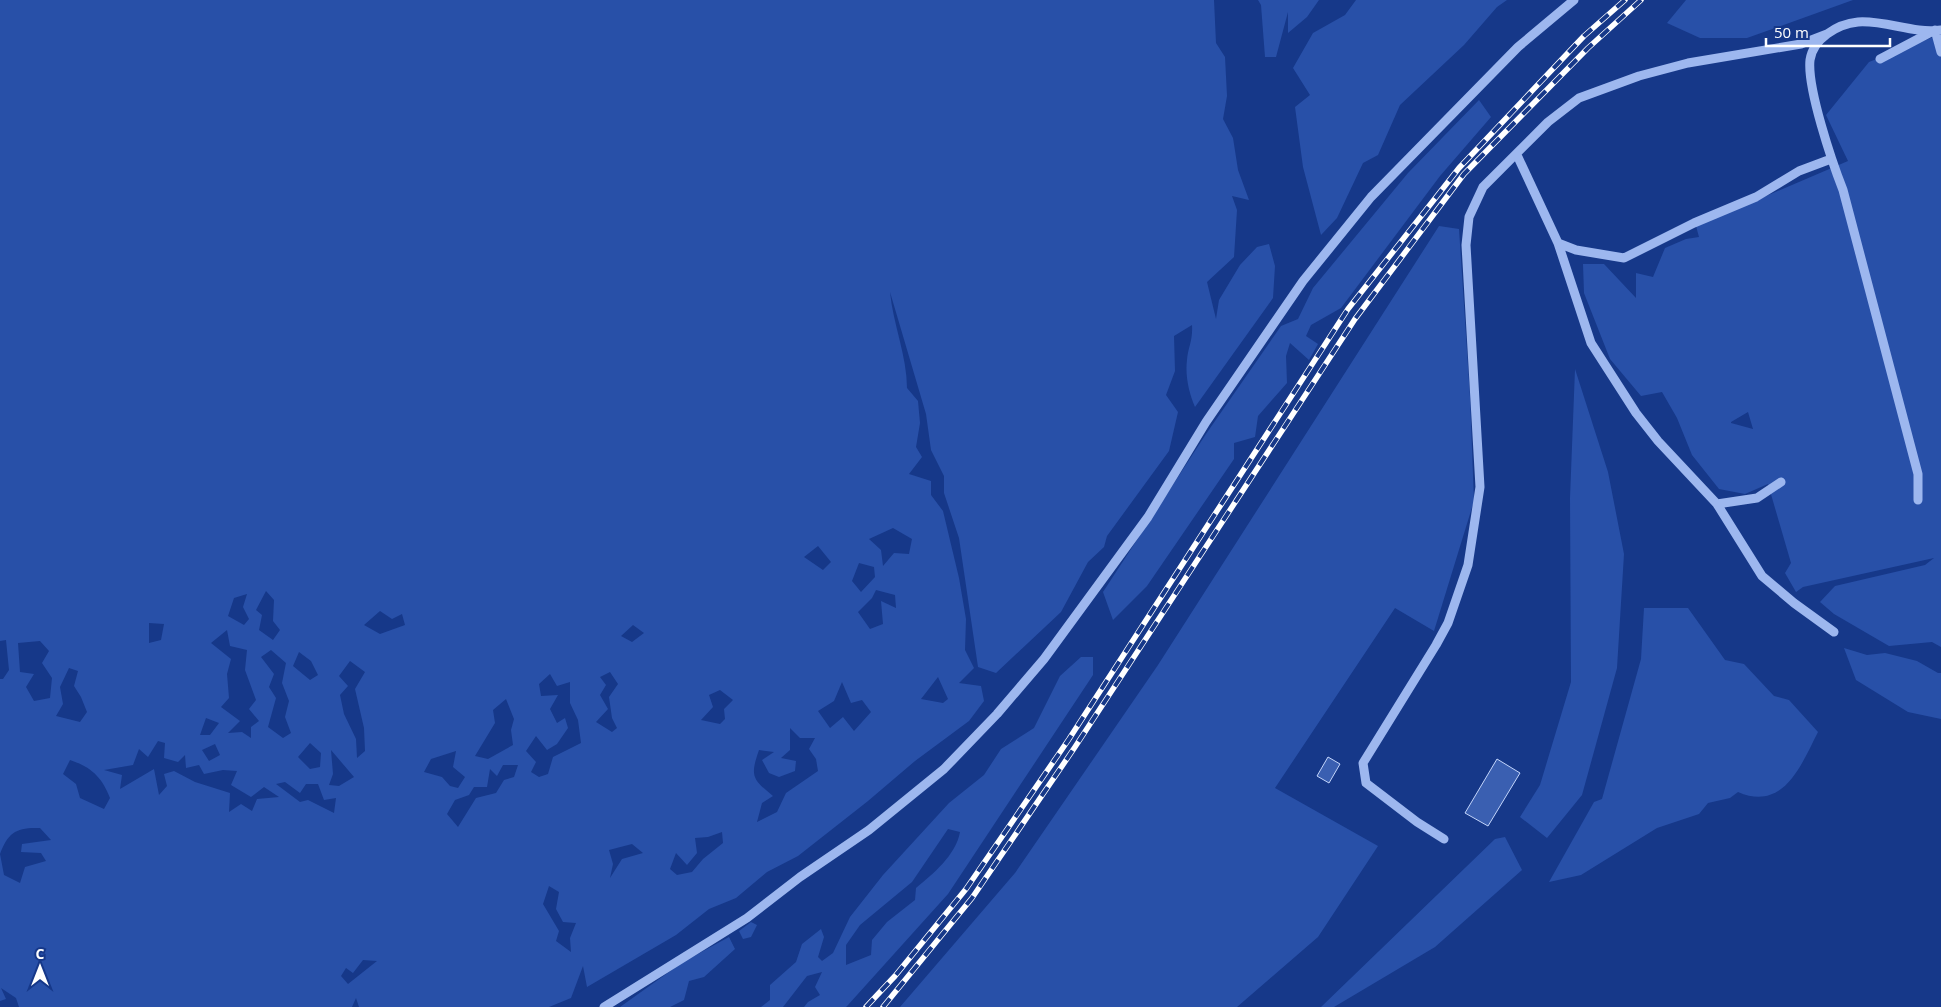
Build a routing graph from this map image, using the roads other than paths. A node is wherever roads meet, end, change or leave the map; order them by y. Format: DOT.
graph roads {
  1 [pos="1574,0"];
  2 [pos="1938,30"];
  3 [pos="1827,34"];
  4 [pos="1941,52"];
  5 [pos="1880,59"];
  6 [pos="1517,154"];
  7 [pos="1831,159"];
  8 [pos="1558,243"];
  9 [pos="1781,482"];
  10 [pos="1918,500"];
  11 [pos="1717,504"];
  12 [pos="1834,632"];
  13 [pos="1444,839"];
  14 [pos="604,1007"];
  1 -- 14 [label="lane"];
  2 -- 3 [label="lane"];
  2 -- 4 [label="lane"];
  2 -- 5 [label="lane"];
  3 -- 6 [label="lane"];
  3 -- 7 [label="lane"];
  6 -- 8 [label="lane"];
  6 -- 13 [label="lane"];
  7 -- 8 [label="lane"];
  7 -- 10 [label="lane"];
  8 -- 11 [label="lane"];
  9 -- 11 [label="lane"];
  11 -- 12 [label="lane"];
}
